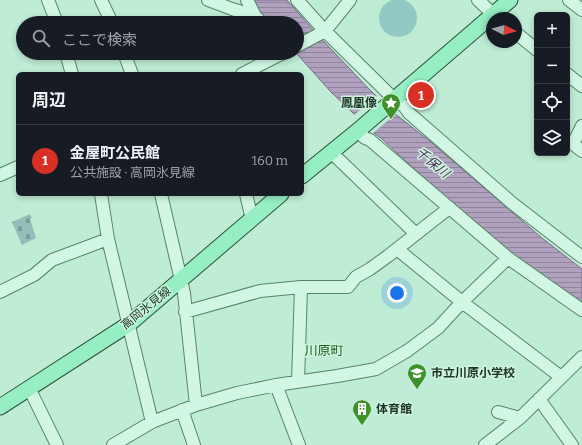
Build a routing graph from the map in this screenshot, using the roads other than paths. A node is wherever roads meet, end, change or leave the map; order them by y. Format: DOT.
graph roads {
  1 [pos="48,0"];
  2 [pos="101,0"];
  3 [pos="208,0"];
  4 [pos="247,0"];
  5 [pos="297,0"];
  6 [pos="350,0"];
  7 [pos="478,0"];
  8 [pos="510,0"];
  9 [pos="570,0"];
  10 [pos="582,10"];
  11 [pos="491,12"];
  12 [pos="499,12"];
  13 [pos="54,16"];
  14 [pos="109,16"];
  15 [pos="250,16"];
  16 [pos="256,16"];
  17 [pos="486,23"];
  18 [pos="323,32"];
  19 [pos="522,38"];
  20 [pos="304,42"];
  21 [pos="535,48"];
  22 [pos="68,60"];
  23 [pos="127,60"];
  24 [pos="269,60"];
  25 [pos="71,72"];
  26 [pos="131,72"];
  27 [pos="246,72"];
  28 [pos="570,76"];
  29 [pos="582,86"];
  30 [pos="391,101"];
  31 [pos="582,126"];
  32 [pos="359,129"];
  33 [pos="582,151"];
  34 [pos="331,152"];
  35 [pos="16,168"];
  36 [pos="304,174"];
  37 [pos="0,175"];
  38 [pos="101,196"];
  39 [pos="161,196"];
  40 [pos="246,196"];
  41 [pos="279,196"];
  42 [pos="450,208"];
  43 [pos="252,219"];
  44 [pos="416,234"];
  45 [pos="108,239"];
  46 [pos="397,249"];
  47 [pos="582,257"];
  48 [pos="508,258"];
  49 [pos="182,279"];
  50 [pos="301,287"];
  51 [pos="0,292"];
  52 [pos="462,302"];
  53 [pos="582,310"];
  54 [pos="185,312"];
  55 [pos="129,324"];
  56 [pos="582,357"];
  57 [pos="560,377"];
  58 [pos="298,382"];
  59 [pos="276,385"];
  60 [pos="29,388"];
  61 [pos="539,400"];
  62 [pos="196,405"];
  63 [pos="0,407"];
  64 [pos="182,410"];
  65 [pos="498,412"];
  66 [pos="520,418"];
  67 [pos="152,422"];
  68 [pos="57,445"];
  69 [pos="113,445"];
  70 [pos="194,445"];
  71 [pos="299,445"];
  72 [pos="485,445"];
  73 [pos="572,445"];
  1 -- 13 [label="street"];
  2 -- 14 [label="street"];
  3 -- 15 [label="street"];
  4 -- 16 [label="street"];
  5 -- 18 [label="street"];
  6 -- 18 [label="street"];
  7 -- 11 [label="street"];
  8 -- 12 [label="main road"];
  9 -- 10 [label="street"];
  17 -- 30 [label="main road"];
  18 -- 20 [label="street"];
  18 -- 30 [label="street"];
  19 -- 21 [label="street"];
  22 -- 25 [label="street"];
  23 -- 26 [label="street"];
  24 -- 27 [label="street"];
  28 -- 29 [label="street"];
  30 -- 32 [label="main road"];
  30 -- 47 [label="street"];
  31 -- 33 [label="street"];
  32 -- 34 [label="main road"];
  32 -- 42 [label="street"];
  34 -- 36 [label="main road"];
  34 -- 44 [label="street"];
  35 -- 37 [label="street"];
  38 -- 45 [label="street"];
  39 -- 49 [label="street"];
  40 -- 43 [label="street"];
  41 -- 43 [label="main road, 高岡氷見線"];
  42 -- 44 [label="street"];
  42 -- 48 [label="street"];
  43 -- 49 [label="main road, 高岡氷見線"];
  44 -- 46 [label="street"];
  45 -- 51 [label="street"];
  45 -- 55 [label="street"];
  46 -- 50 [label="street"];
  46 -- 52 [label="street"];
  48 -- 52 [label="street"];
  48 -- 53 [label="street"];
  49 -- 54 [label="street"];
  49 -- 55 [label="main road, 高岡氷見線"];
  50 -- 54 [label="street"];
  50 -- 58 [label="street"];
  52 -- 57 [label="street"];
  52 -- 58 [label="street"];
  54 -- 62 [label="street"];
  55 -- 60 [label="main road, 高岡氷見線"];
  55 -- 67 [label="street"];
  56 -- 57 [label="street"];
  57 -- 61 [label="street"];
  58 -- 59 [label="street"];
  59 -- 62 [label="street"];
  59 -- 71 [label="street"];
  60 -- 63 [label="main road, 高岡氷見線"];
  60 -- 68 [label="street"];
  61 -- 66 [label="street"];
  61 -- 73 [label="street"];
  62 -- 64 [label="street"];
  64 -- 67 [label="street"];
  64 -- 70 [label="street"];
  65 -- 66 [label="street"];
  66 -- 72 [label="street"];
  67 -- 69 [label="street"];
}
